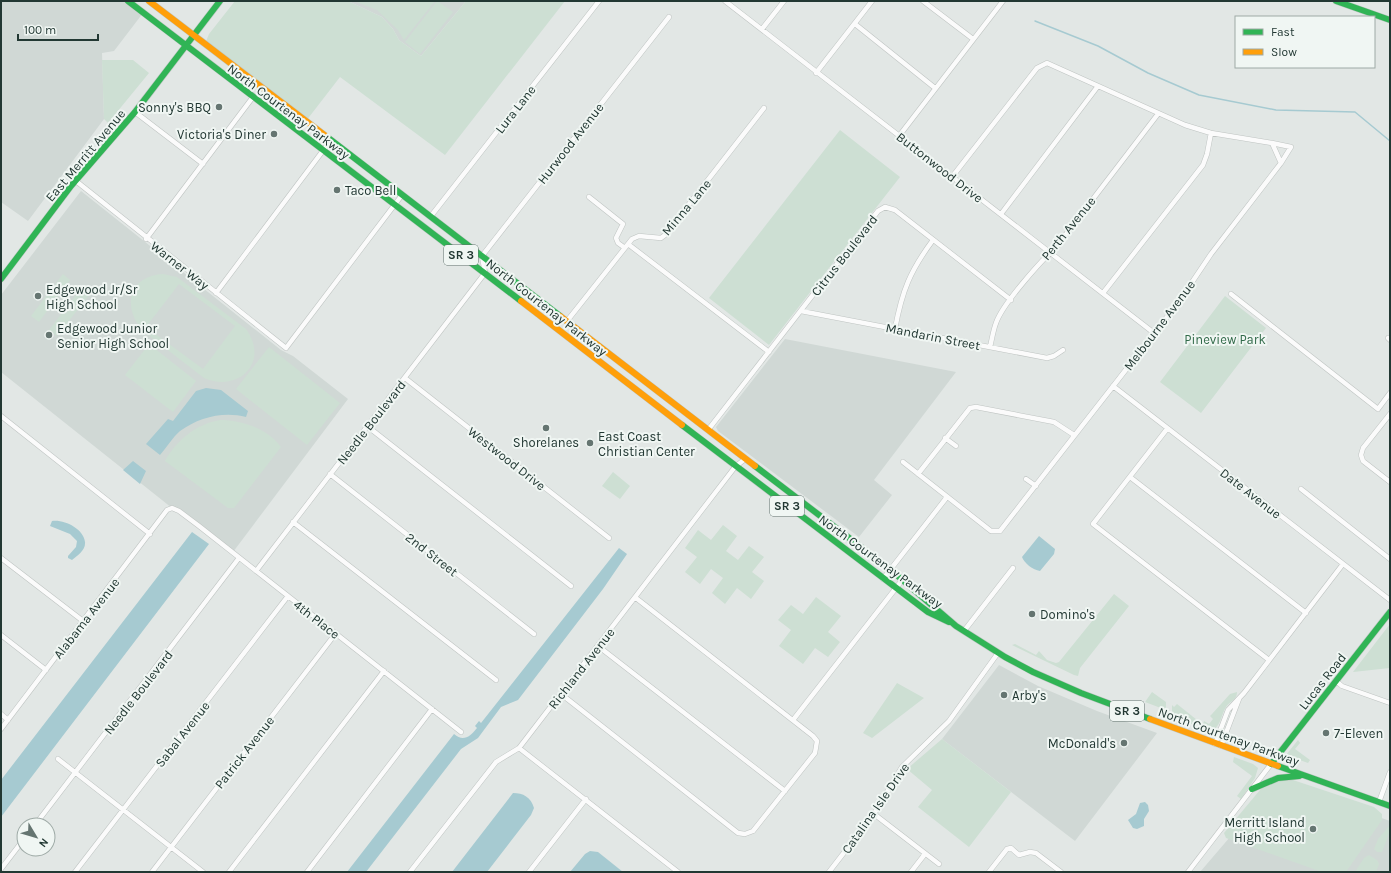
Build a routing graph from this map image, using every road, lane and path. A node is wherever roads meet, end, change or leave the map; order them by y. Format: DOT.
graph roads {
  1 [pos="128,1"];
  2 [pos="149,1"];
  3 [pos="220,1"];
  4 [pos="599,1"];
  5 [pos="725,1"];
  6 [pos="784,1"];
  7 [pos="872,1"];
  8 [pos="923,1"];
  9 [pos="1003,1"];
  10 [pos="1336,1"];
  11 [pos="669,17"];
  12 [pos="1390,20"];
  13 [pos="855,24"];
  14 [pos="762,29"];
  15 [pos="194,36"];
  16 [pos="973,39"];
  17 [pos="187,46"];
  18 [pos="816,72"];
  19 [pos="1098,86"];
  20 [pos="935,88"];
  21 [pos="254,97"];
  22 [pos="764,108"];
  23 [pos="135,112"];
  24 [pos="1158,114"];
  25 [pos="1211,133"];
  26 [pos="899,136"];
  27 [pos="331,140"];
  28 [pos="1272,143"];
  29 [pos="323,150"];
  30 [pos="1281,163"];
  31 [pos="203,164"];
  32 [pos="952,177"];
  33 [pos="76,181"];
  34 [pos="402,195"];
  35 [pos="589,197"];
  36 [pos="394,205"];
  37 [pos="1001,214"];
  38 [pos="431,216"];
  39 [pos="146,238"];
  40 [pos="933,240"];
  41 [pos="626,246"];
  42 [pos="1050,252"];
  43 [pos="482,256"];
  44 [pos="485,272"];
  45 [pos="1,279"];
  46 [pos="216,293"];
  47 [pos="1104,293"];
  48 [pos="1231,294"];
  49 [pos="1011,300"];
  50 [pos="801,311"];
  51 [pos="567,321"];
  52 [pos="895,329"];
  53 [pos="1154,333"];
  54 [pos="990,347"];
  55 [pos="1063,350"];
  56 [pos="769,352"];
  57 [pos="405,378"];
  58 [pos="1113,386"];
  59 [pos="1390,393"];
  60 [pos="1390,414"];
  61 [pos="1,416"];
  62 [pos="368,426"];
  63 [pos="1167,428"];
  64 [pos="708,430"];
  65 [pos="1074,435"];
  66 [pos="946,438"];
  67 [pos="956,446"];
  68 [pos="745,459"];
  69 [pos="903,462"];
  70 [pos="735,467"];
  71 [pos="330,474"];
  72 [pos="918,474"];
  73 [pos="1130,477"];
  74 [pos="1026,478"];
  75 [pos="1390,482"];
  76 [pos="1036,486"];
  77 [pos="1301,489"];
  78 [pos="947,497"];
  79 [pos="172,508"];
  80 [pos="293,522"];
  81 [pos="150,534"];
  82 [pos="609,538"];
  83 [pos="1,558"];
  84 [pos="239,558"];
  85 [pos="1390,559"];
  86 [pos="1343,564"];
  87 [pos="1013,568"];
  88 [pos="891,570"];
  89 [pos="256,571"];
  90 [pos="883,579"];
  91 [pos="903,579"];
  92 [pos="571,586"];
  93 [pos="896,589"];
  94 [pos="288,596"];
  95 [pos="636,598"];
  96 [pos="1390,600"];
  97 [pos="1390,612"];
  98 [pos="1306,613"];
  99 [pos="83,621"];
  100 [pos="956,626"];
  101 [pos="964,631"];
  102 [pos="336,633"];
  103 [pos="534,634"];
  104 [pos="1,635"];
  105 [pos="598,646"];
  106 [pos="998,653"];
  107 [pos="1269,660"];
  108 [pos="46,670"];
  109 [pos="384,671"];
  110 [pos="496,680"];
  111 [pos="1336,681"];
  112 [pos="561,694"];
  113 [pos="1240,698"];
  114 [pos="1390,703"];
  115 [pos="432,709"];
  116 [pos="1,714"];
  117 [pos="8,720"];
  118 [pos="793,720"];
  119 [pos="1,729"];
  120 [pos="460,732"];
  121 [pos="1214,744"];
  122 [pos="1221,746"];
  123 [pos="519,748"];
  124 [pos="58,759"];
  125 [pos="1271,764"];
  126 [pos="1390,772"];
  127 [pos="75,773"];
  128 [pos="1304,776"];
  129 [pos="1252,789"];
  130 [pos="785,791"];
  131 [pos="586,799"];
  132 [pos="1380,802"];
  133 [pos="1390,806"];
  134 [pos="123,810"];
  135 [pos="874,814"];
  136 [pos="41,817"];
  137 [pos="171,848"];
  138 [pos="16,849"];
  139 [pos="925,854"];
  140 [pos="939,864"];
  141 [pos="1,869"];
  142 [pos="75,872"];
  143 [pos="152,872"];
  144 [pos="203,872"];
  145 [pos="229,872"];
  146 [pos="307,872"];
  147 [pos="410,872"];
  148 [pos="529,872"];
  149 [pos="678,872"];
  150 [pos="829,872"];
  151 [pos="911,872"];
  152 [pos="989,872"];
  153 [pos="1061,872"];
  154 [pos="1188,872"];
  1 -- 17 [label="main road, North Courtenay Parkway / SR 3"];
  2 -- 15 [label="main road, North Courtenay Parkway / SR 3"];
  3 -- 15 [label="main road, East Merritt Avenue"];
  4 -- 38 [label="street, Lura Lane"];
  5 -- 14 [label="street, Buttonwood Drive"];
  6 -- 14 [label="street"];
  7 -- 13 [label="street"];
  8 -- 16 [label="street"];
  9 -- 16 [label="street"];
  10 -- 12 [label="main road"];
  11 -- 43 [label="street, Hurwood Avenue"];
  13 -- 18 [label="street"];
  13 -- 20 [label="street"];
  14 -- 18 [label="street, Buttonwood Drive"];
  15 -- 17 [label="main road, East Merritt Avenue"];
  15 -- 27 [label="main road, North Courtenay Parkway / SR 3"];
  16 -- 20 [label="street"];
  17 -- 21 [label="main road, North Courtenay Parkway / SR 3"];
  17 -- 23 [label="main road, East Merritt Avenue"];
  18 -- 26 [label="street, Buttonwood Drive"];
  19 -- 24 [label="street"];
  19 -- 32 [label="street"];
  19 -- 37 [label="street"];
  20 -- 26 [label="street"];
  21 -- 29 [label="main road, North Courtenay Parkway / SR 3"];
  21 -- 31 [label="street"];
  22 -- 41 [label="street, Minna Lane"];
  23 -- 31 [label="street"];
  23 -- 33 [label="main road, East Merritt Avenue"];
  24 -- 25 [label="street"];
  24 -- 42 [label="street, Perth Avenue"];
  25 -- 28 [label="street"];
  25 -- 47 [label="street"];
  26 -- 32 [label="street, Buttonwood Drive"];
  27 -- 29 [label="street"];
  27 -- 34 [label="main road, North Courtenay Parkway / SR 3"];
  28 -- 30 [label="street"];
  28 -- 30 [label="street, Melbourne Avenue"];
  29 -- 36 [label="main road, North Courtenay Parkway / SR 3"];
  29 -- 46 [label="street"];
  30 -- 53 [label="street, Melbourne Avenue"];
  31 -- 39 [label="street"];
  32 -- 37 [label="street, Buttonwood Drive"];
  33 -- 39 [label="street, Warner Way"];
  33 -- 45 [label="main road, East Merritt Avenue"];
  34 -- 36 [label="street"];
  34 -- 38 [label="main road, North Courtenay Parkway / SR 3"];
  35 -- 41 [label="street"];
  36 -- 44 [label="main road, North Courtenay Parkway / SR 3"];
  36 -- 46 [label="street, Warner Way"];
  37 -- 42 [label="street, Buttonwood Drive"];
  38 -- 43 [label="main road, North Courtenay Parkway / SR 3"];
  39 -- 46 [label="street, Warner Way"];
  40 -- 49 [label="street, Citrus Boulevard"];
  40 -- 50 [label="street, Citrus Boulevard"];
  40 -- 52 [label="street"];
  41 -- 51 [label="street, Minna Lane"];
  41 -- 56 [label="street"];
  42 -- 47 [label="street, Buttonwood Drive"];
  42 -- 49 [label="street, Perth Avenue"];
  43 -- 44 [label="street"];
  43 -- 51 [label="main road, North Courtenay Parkway / SR 3"];
  44 -- 57 [label="street, Needle Boulevard"];
  44 -- 70 [label="main road, North Courtenay Parkway / SR 3"];
  47 -- 53 [label="street, Buttonwood Drive"];
  48 -- 59 [label="street"];
  49 -- 54 [label="street, Perth Avenue"];
  50 -- 52 [label="street, Mandarin Street"];
  50 -- 56 [label="street, Citrus Boulevard"];
  51 -- 64 [label="main road, North Courtenay Parkway / SR 3"];
  52 -- 54 [label="street, Mandarin Street"];
  53 -- 58 [label="street, Melbourne Avenue"];
  54 -- 55 [label="street, Mandarin Street"];
  56 -- 64 [label="street, Citrus Boulevard"];
  57 -- 62 [label="street, Needle Boulevard"];
  57 -- 82 [label="street, Westwood Drive"];
  58 -- 63 [label="street, Date Avenue"];
  58 -- 65 [label="street, Melbourne Avenue"];
  60 -- 75 [label="street"];
  61 -- 81 [label="street"];
  62 -- 71 [label="street, Needle Boulevard"];
  62 -- 92 [label="street"];
  63 -- 73 [label="street"];
  63 -- 86 [label="street, Date Avenue"];
  64 -- 68 [label="main road, North Courtenay Parkway / SR 3"];
  65 -- 66 [label="street"];
  65 -- 76 [label="street, Melbourne Avenue"];
  66 -- 67 [label="street"];
  66 -- 72 [label="street"];
  68 -- 70 [label="street, Richland Avenue"];
  68 -- 88 [label="main road, North Courtenay Parkway / SR 3"];
  69 -- 72 [label="street"];
  70 -- 90 [label="main road, North Courtenay Parkway / SR 3"];
  70 -- 95 [label="street, Richland Avenue"];
  71 -- 80 [label="street, Needle Boulevard"];
  71 -- 103 [label="street, 2nd Street"];
  72 -- 78 [label="street"];
  73 -- 98 [label="street"];
  73 -- 107 [label="street"];
  74 -- 76 [label="street"];
  76 -- 78 [label="street, Melbourne Avenue"];
  77 -- 85 [label="street"];
  78 -- 88 [label="street"];
  79 -- 81 [label="street, Alabama Avenue"];
  79 -- 84 [label="street, 4th Place"];
  80 -- 89 [label="street, Needle Boulevard"];
  80 -- 110 [label="street"];
  81 -- 99 [label="street, Alabama Avenue"];
  83 -- 99 [label="street"];
  84 -- 89 [label="street, 4th Place"];
  84 -- 127 [label="street, Needle Boulevard"];
  86 -- 96 [label="street, Date Avenue"];
  86 -- 98 [label="street"];
  87 -- 101 [label="street"];
  88 -- 90 [label="street"];
  88 -- 91 [label="main road, North Courtenay Parkway / SR 3"];
  89 -- 94 [label="street, 4th Place"];
  90 -- 93 [label="main road, North Courtenay Parkway / SR 3"];
  91 -- 93 [label="street"];
  91 -- 100 [label="main road, North Courtenay Parkway / SR 3"];
  93 -- 100 [label="main road, North Courtenay Parkway / SR 3"];
  93 -- 118 [label="street"];
  94 -- 102 [label="street, 4th Place"];
  94 -- 134 [label="street, Sabal Avenue"];
  95 -- 105 [label="street, Richland Avenue"];
  95 -- 118 [label="street"];
  97 -- 111 [label="main road, Lucas Road"];
  98 -- 107 [label="street"];
  99 -- 108 [label="street, Alabama Avenue"];
  100 -- 101 [label="main road, North Courtenay Parkway / SR 3"];
  101 -- 106 [label="main road, North Courtenay Parkway / SR 3"];
  102 -- 109 [label="street, 4th Place"];
  102 -- 137 [label="street, Patrick Avenue"];
  104 -- 108 [label="street"];
  105 -- 112 [label="street, Richland Avenue"];
  105 -- 130 [label="street"];
  106 -- 121 [label="main road, North Courtenay Parkway / SR 3"];
  106 -- 135 [label="street, Catalina Isle Drive"];
  107 -- 113 [label="street"];
  108 -- 117 [label="street, Alabama Avenue"];
  109 -- 115 [label="street, 4th Place"];
  109 -- 145 [label="street"];
  111 -- 114 [label="street"];
  111 -- 125 [label="main road, Lucas Road"];
  112 -- 123 [label="street, Richland Avenue"];
  112 -- 130 [label="street"];
  113 -- 121 [label="street"];
  113 -- 122 [label="street"];
  115 -- 120 [label="street, 4th Place"];
  115 -- 146 [label="street"];
  116 -- 117 [label="street"];
  117 -- 119 [label="street, Alabama Avenue"];
  118 -- 130 [label="street"];
  121 -- 122 [label="main road, North Courtenay Parkway / SR 3"];
  122 -- 125 [label="main road, North Courtenay Parkway / SR 3"];
  123 -- 131 [label="street"];
  123 -- 147 [label="street, Richland Avenue"];
  124 -- 127 [label="street"];
  125 -- 128 [label="main road, North Courtenay Parkway / SR 3"];
  125 -- 129 [label="street"];
  126 -- 132 [label="street"];
  127 -- 134 [label="street"];
  127 -- 136 [label="street, Needle Boulevard"];
  128 -- 129 [label="main road"];
  128 -- 132 [label="main road, North Courtenay Parkway / SR 3"];
  129 -- 154 [label="street"];
  131 -- 148 [label="street"];
  131 -- 149 [label="street"];
  132 -- 133 [label="main road, North Courtenay Parkway / SR 3"];
  134 -- 137 [label="street"];
  134 -- 142 [label="street, Sabal Avenue"];
  135 -- 139 [label="street"];
  135 -- 150 [label="street, Catalina Isle Drive"];
  137 -- 143 [label="street, Patrick Avenue"];
  137 -- 144 [label="street"];
  138 -- 141 [label="street"];
  139 -- 140 [label="street"];
  139 -- 151 [label="street"];
  152 -- 153 [label="street"];
}
